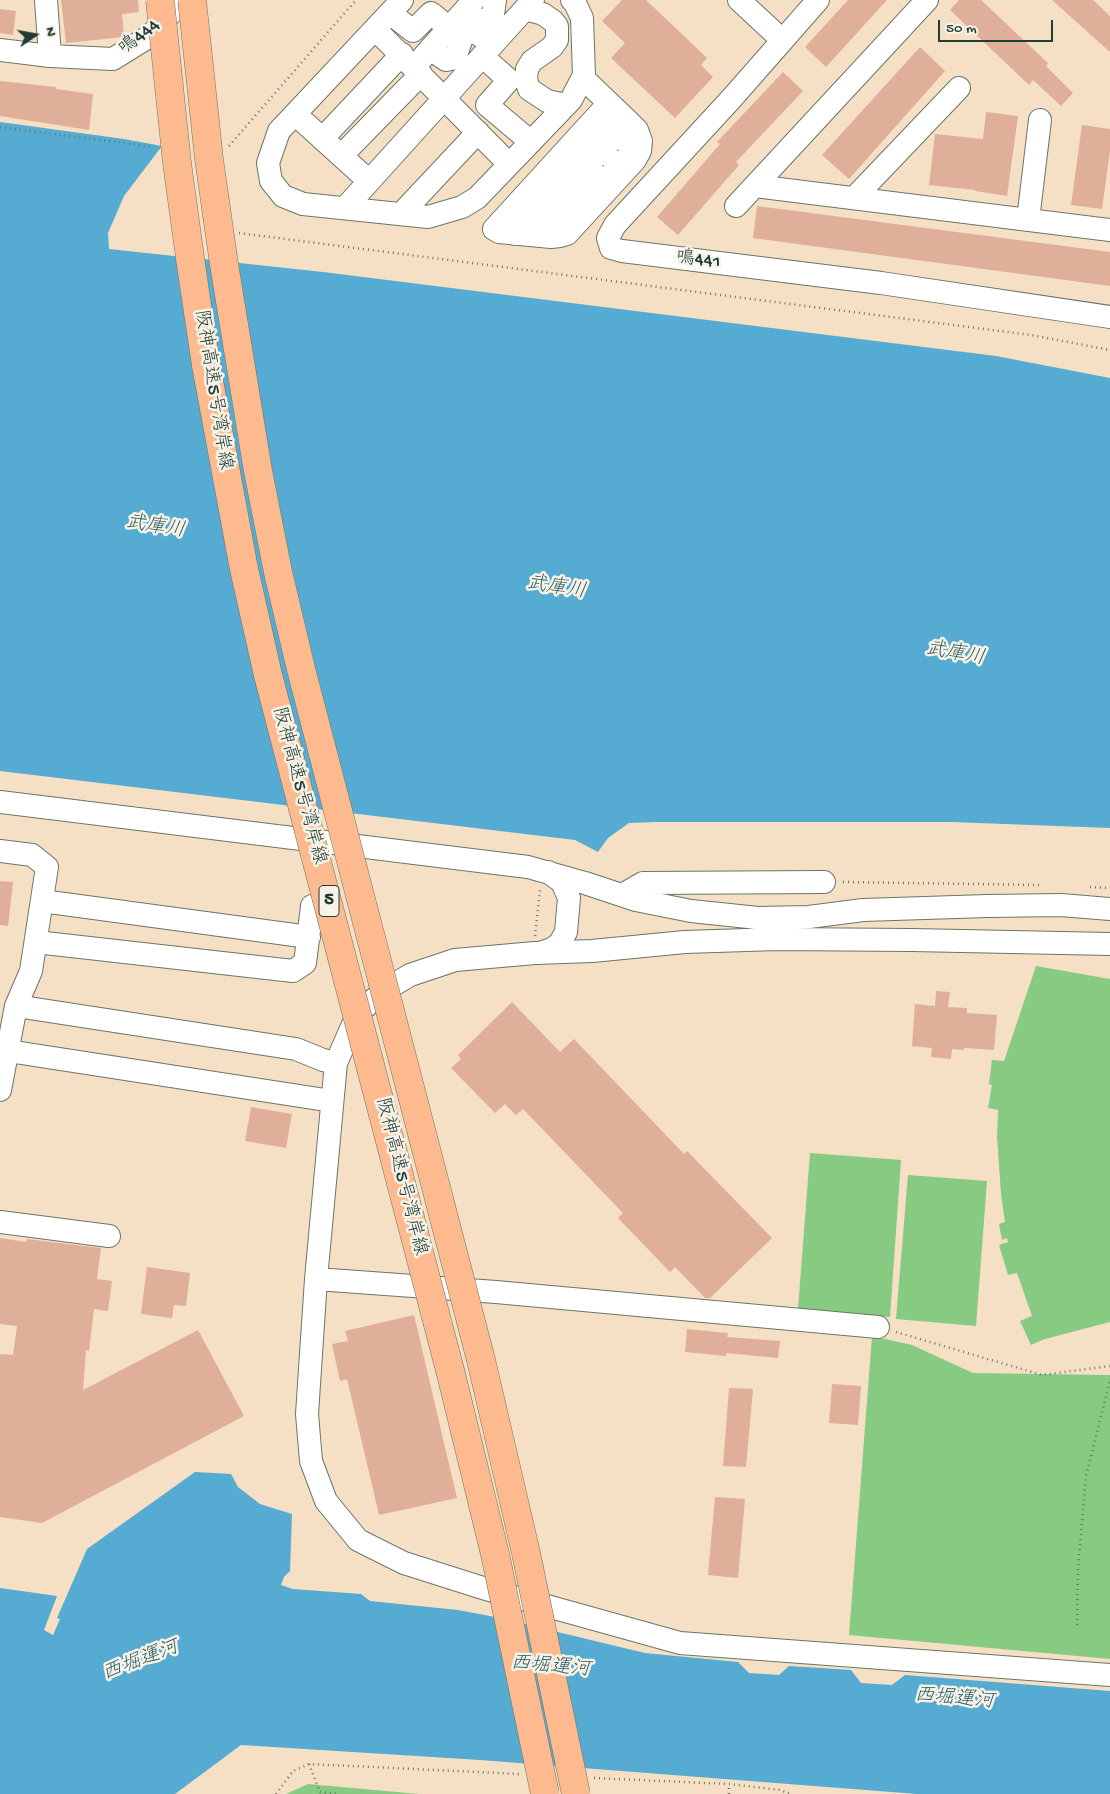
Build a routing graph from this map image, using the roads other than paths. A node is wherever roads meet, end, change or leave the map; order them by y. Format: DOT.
graph roads {
  1 [pos="46,0"];
  2 [pos="160,0"];
  3 [pos="183,0"];
  4 [pos="192,0"];
  5 [pos="495,0"];
  6 [pos="572,0"];
  7 [pos="738,0"];
  8 [pos="818,0"];
  9 [pos="927,0"];
  10 [pos="527,3"];
  11 [pos="469,6"];
  12 [pos="389,14"];
  13 [pos="449,28"];
  14 [pos="782,40"];
  15 [pos="430,49"];
  16 [pos="0,50"];
  17 [pos="488,50"];
  18 [pos="50,56"];
  19 [pos="412,65"];
  20 [pos="583,78"];
  21 [pos="959,88"];
  22 [pos="444,98"];
  23 [pos="609,103"];
  24 [pos="566,105"];
  25 [pos="294,114"];
  26 [pos="377,118"];
  27 [pos="1040,120"];
  28 [pos="478,132"];
  29 [pos="322,139"];
  30 [pos="405,142"];
  31 [pos="531,142"];
  32 [pos="341,156"];
  33 [pos="619,157"];
  34 [pos="569,160"];
  35 [pos="509,164"];
  36 [pos="369,181"];
  37 [pos="559,185"];
  38 [pos="755,186"];
  39 [pos="854,198"];
  40 [pos="736,206"];
  41 [pos="345,208"];
  42 [pos="402,214"];
  43 [pos="529,217"];
  44 [pos="582,217"];
  45 [pos="1028,220"];
  46 [pos="1110,230"];
  47 [pos="514,234"];
  48 [pos="1110,317"];
  49 [pos="0,802"];
  50 [pos="0,851"];
  51 [pos="548,872"];
  52 [pos="824,882"];
  53 [pos="622,895"];
  54 [pos="1084,897"];
  55 [pos="42,901"];
  56 [pos="312,906"];
  57 [pos="1110,909"];
  58 [pos="1110,925"];
  59 [pos="309,937"];
  60 [pos="36,942"];
  61 [pos="1110,944"];
  62 [pos="539,953"];
  63 [pos="16,1006"];
  64 [pos="8,1051"];
  65 [pos="336,1063"];
  66 [pos="0,1090"];
  67 [pos="332,1101"];
  68 [pos="0,1222"];
  69 [pos="109,1236"];
  70 [pos="316,1279"];
  71 [pos="878,1326"];
  72 [pos="1110,1675"];
  73 [pos="545,1794"];
  74 [pos="576,1794"];
  1 -- 18 [label="street"];
  2 -- 73 [label="highway, 阪神高速5号湾岸線 / 5, bridge"];
  3 -- 18 [label="street, 鳴444"];
  4 -- 74 [label="highway, 阪神高速5号湾岸線 / 5, bridge"];
  5 -- 11 [label="street"];
  6 -- 20 [label="street"];
  7 -- 14 [label="street"];
  8 -- 14 [label="street, 鳴441"];
  9 -- 38 [label="street"];
  10 -- 17 [label="street"];
  10 -- 24 [label="street"];
  11 -- 13 [label="street"];
  12 -- 13 [label="street"];
  12 -- 19 [label="street"];
  12 -- 25 [label="street"];
  13 -- 15 [label="street"];
  14 -- 48 [label="street, 鳴441"];
  15 -- 17 [label="street"];
  15 -- 19 [label="street"];
  16 -- 18 [label="street, 鳴444"];
  17 -- 22 [label="street"];
  17 -- 31 [label="street"];
  19 -- 22 [label="street"];
  19 -- 26 [label="street"];
  19 -- 29 [label="street"];
  20 -- 23 [label="street"];
  20 -- 24 [label="street"];
  21 -- 39 [label="street"];
  22 -- 28 [label="street"];
  22 -- 30 [label="street"];
  23 -- 33 [label="street"];
  23 -- 34 [label="street"];
  24 -- 31 [label="street"];
  25 -- 29 [label="street"];
  25 -- 41 [label="street"];
  26 -- 30 [label="street"];
  26 -- 32 [label="street"];
  27 -- 45 [label="street"];
  28 -- 35 [label="street"];
  28 -- 42 [label="street"];
  29 -- 32 [label="street"];
  30 -- 36 [label="street"];
  31 -- 35 [label="street"];
  32 -- 36 [label="street"];
  33 -- 34 [label="street"];
  33 -- 37 [label="street"];
  33 -- 44 [label="street"];
  34 -- 37 [label="street"];
  34 -- 47 [label="street"];
  35 -- 42 [label="street"];
  36 -- 41 [label="street"];
  37 -- 43 [label="street"];
  38 -- 39 [label="street"];
  38 -- 40 [label="street"];
  39 -- 45 [label="street"];
  41 -- 42 [label="street"];
  43 -- 44 [label="street"];
  43 -- 47 [label="street"];
  44 -- 47 [label="street"];
  45 -- 46 [label="street"];
  49 -- 51 [label="street"];
  50 -- 55 [label="street"];
  51 -- 53 [label="street"];
  51 -- 62 [label="street"];
  52 -- 53 [label="street"];
  53 -- 54 [label="street"];
  54 -- 57 [label="street"];
  54 -- 58 [label="street"];
  55 -- 59 [label="street"];
  55 -- 60 [label="street"];
  56 -- 59 [label="street"];
  59 -- 60 [label="street"];
  60 -- 63 [label="street"];
  61 -- 62 [label="street"];
  62 -- 65 [label="street"];
  63 -- 64 [label="street"];
  63 -- 65 [label="street"];
  64 -- 66 [label="street"];
  64 -- 67 [label="street"];
  65 -- 67 [label="street"];
  67 -- 70 [label="street"];
  68 -- 69 [label="street"];
  70 -- 71 [label="street"];
  70 -- 72 [label="street"];
}
